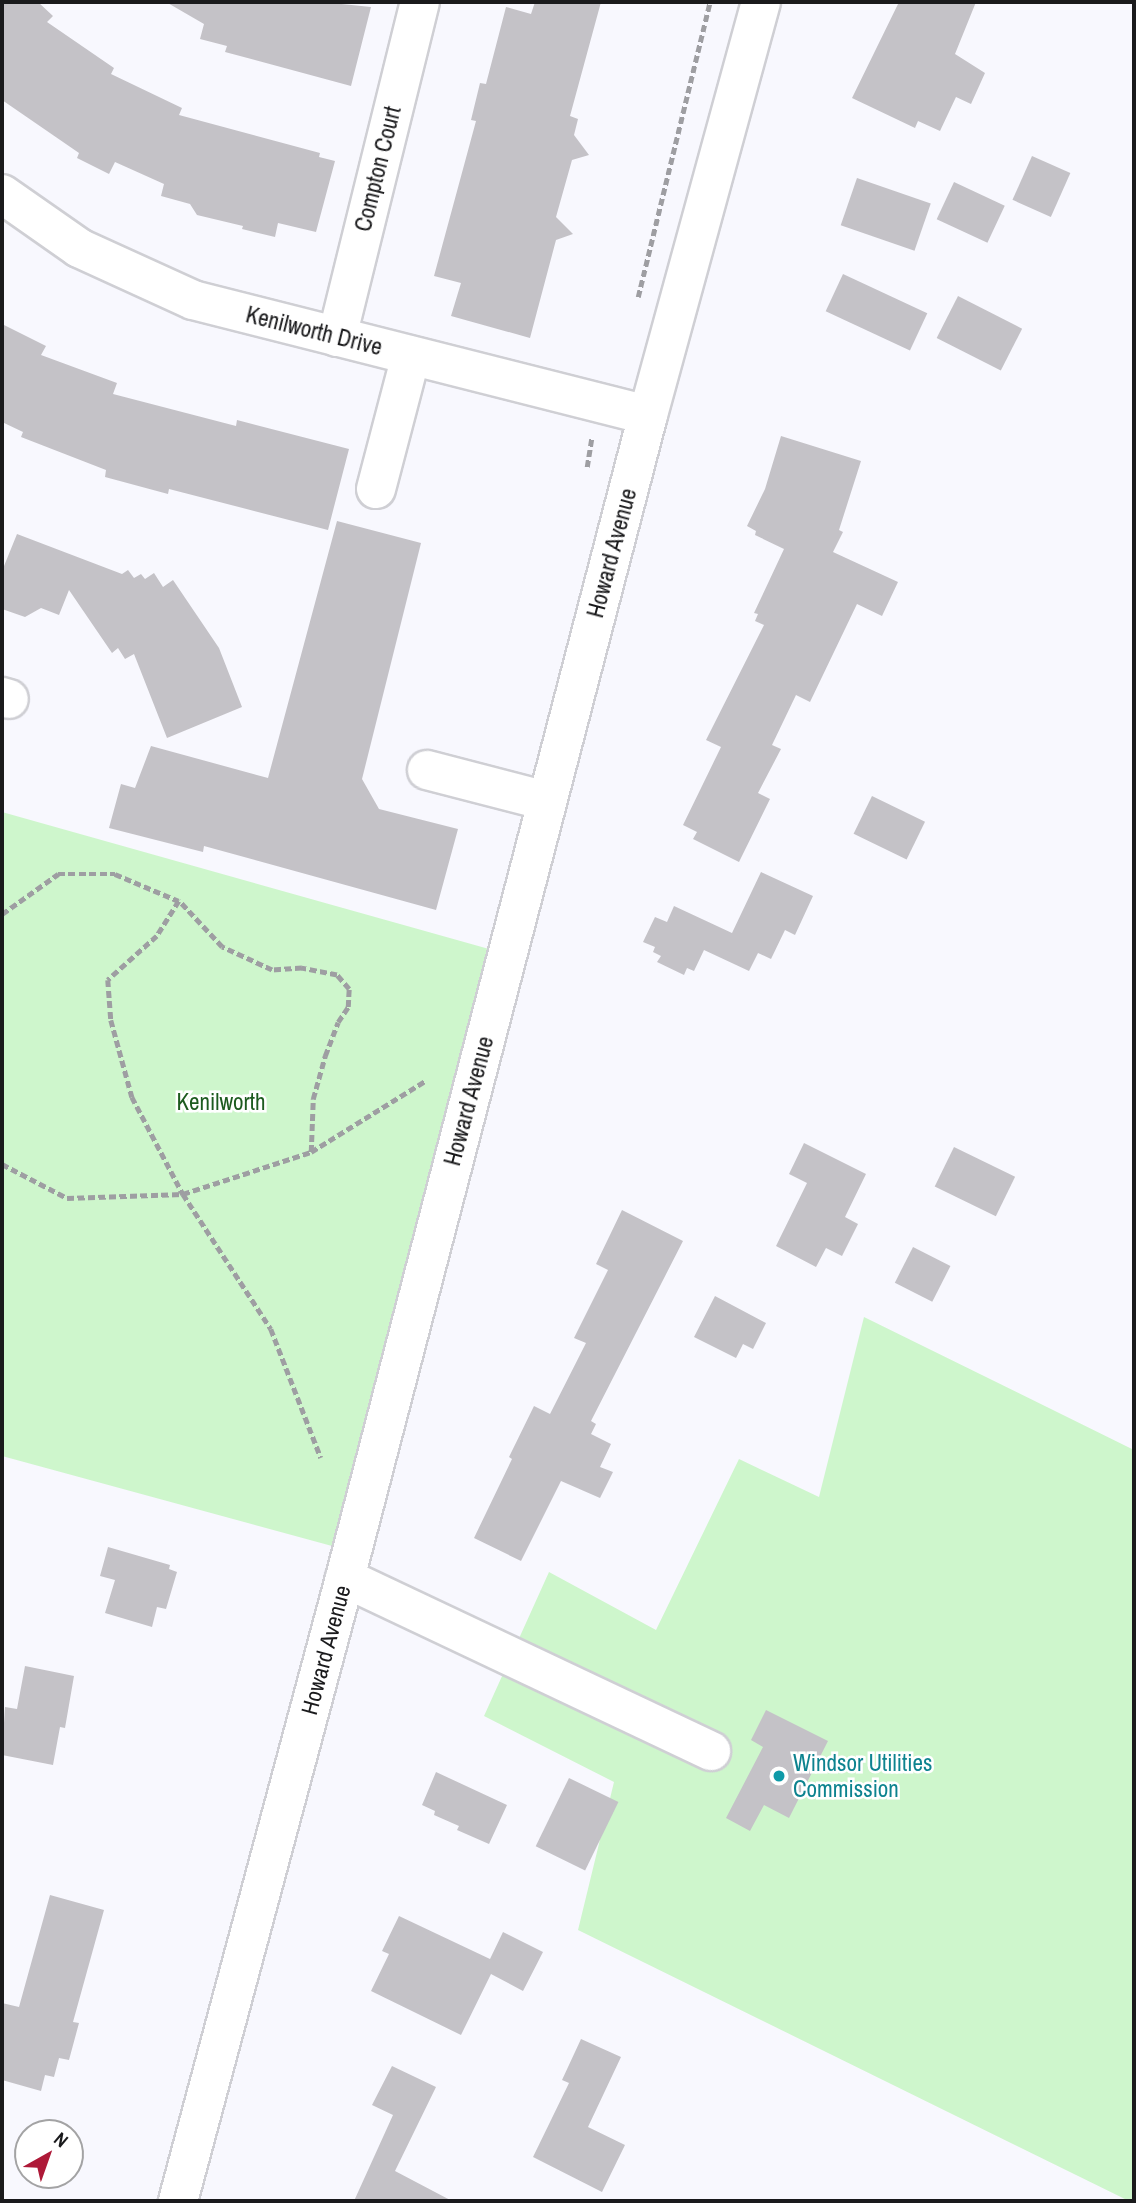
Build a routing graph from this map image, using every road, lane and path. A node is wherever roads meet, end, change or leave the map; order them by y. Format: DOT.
graph roads {
  1 [pos="420,2"];
  2 [pos="710,2"];
  3 [pos="761,2"];
  4 [pos="2,194"];
  5 [pos="636,304"];
  6 [pos="337,337"];
  7 [pos="411,356"];
  8 [pos="648,415"];
  9 [pos="376,489"];
  10 [pos="427,769"];
  11 [pos="547,802"];
  12 [pos="179,901"];
  13 [pos="2,914"];
  14 [pos="425,1081"];
  15 [pos="311,1152"];
  16 [pos="2,1164"];
  17 [pos="183,1194"];
  18 [pos="321,1458"];
  19 [pos="345,1578"];
  20 [pos="711,1751"];
  21 [pos="178,2201"];
  1 -- 6 [label="street, Compton Court"];
  2 -- 5 [label="path"];
  3 -- 8 [label="street, Howard Avenue"];
  4 -- 6 [label="street, Kenilworth Drive"];
  6 -- 7 [label="street, Kenilworth Drive"];
  7 -- 8 [label="street, Kenilworth Drive"];
  7 -- 9 [label="street"];
  8 -- 11 [label="street, Howard Avenue"];
  10 -- 11 [label="street"];
  11 -- 19 [label="street, Howard Avenue"];
  12 -- 13 [label="path"];
  12 -- 15 [label="path"];
  12 -- 17 [label="path"];
  14 -- 15 [label="path"];
  15 -- 17 [label="path"];
  16 -- 17 [label="path"];
  17 -- 18 [label="path"];
  19 -- 20 [label="street"];
  19 -- 21 [label="street, Howard Avenue"];
}
